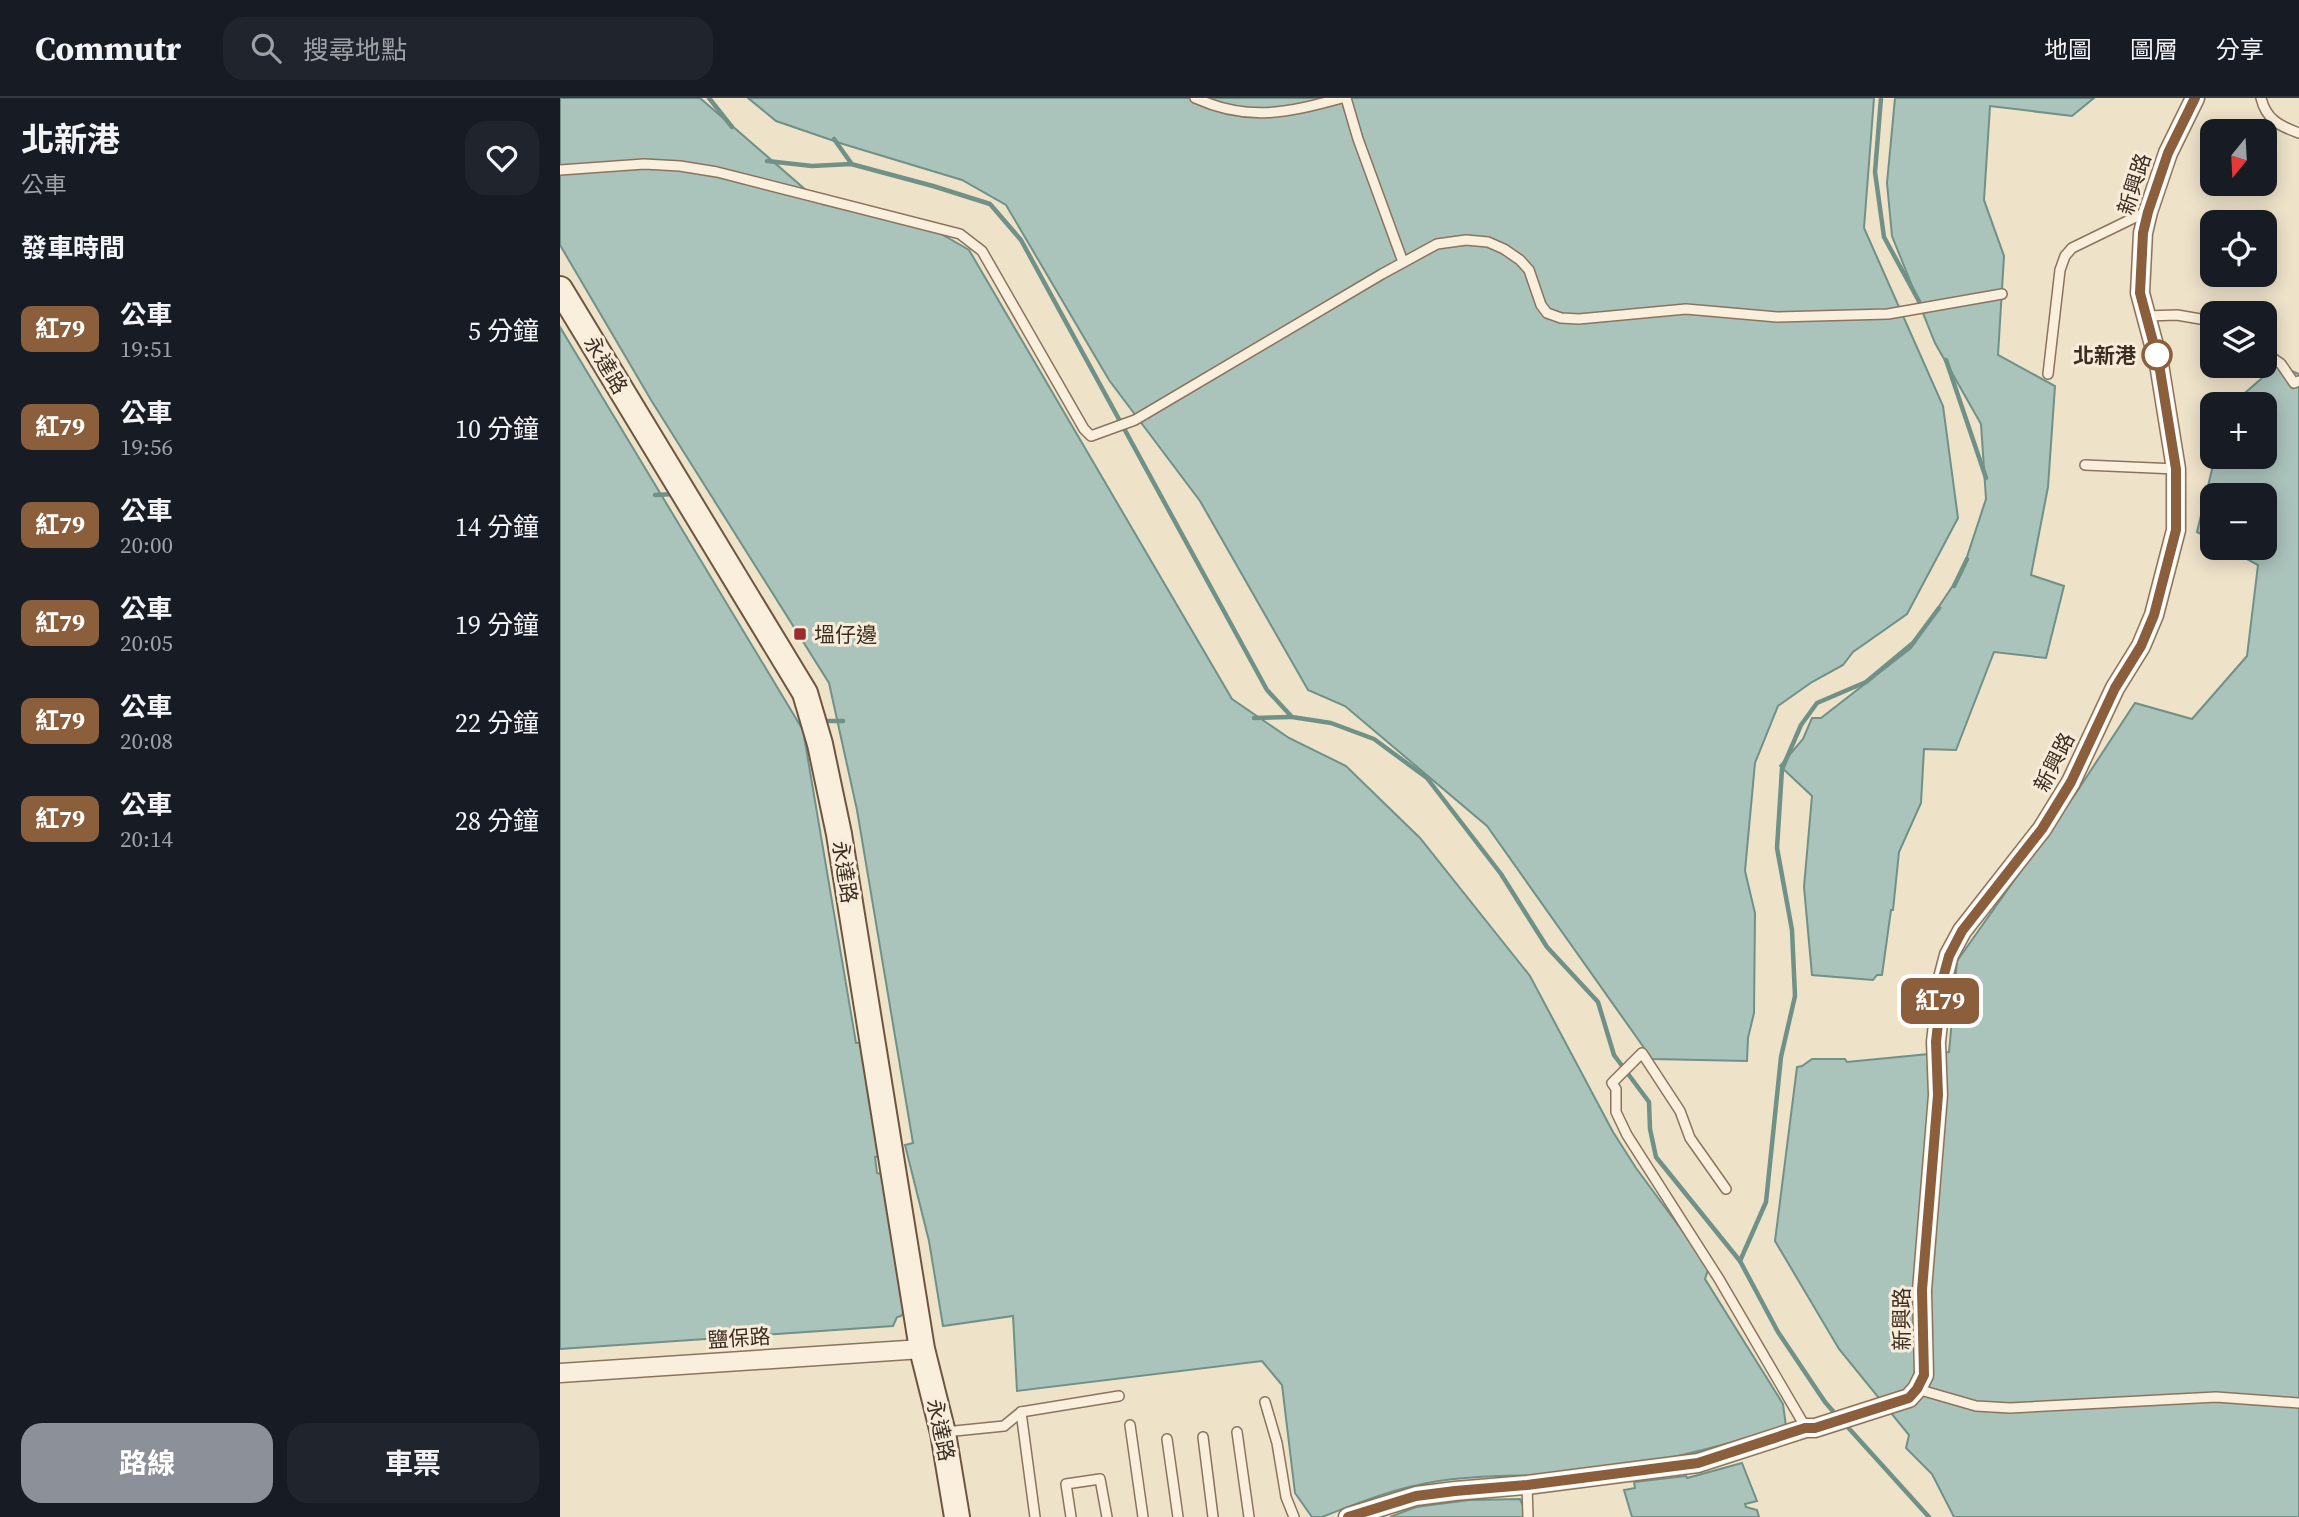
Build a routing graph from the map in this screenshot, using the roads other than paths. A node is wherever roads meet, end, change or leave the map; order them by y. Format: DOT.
graph roads {
  1 [pos="1195,98"];
  2 [pos="1344,98"];
  3 [pos="2196,98"];
  4 [pos="2260,98"];
  5 [pos="2299,133"];
  6 [pos="560,170"];
  7 [pos="2148,212"];
  8 [pos="1403,262"];
  9 [pos="560,289"];
  10 [pos="2002,295"];
  11 [pos="2146,316"];
  12 [pos="2200,319"];
  13 [pos="2277,361"];
  14 [pos="2048,374"];
  15 [pos="2299,382"];
  16 [pos="2085,465"];
  17 [pos="2176,469"];
  18 [pos="1726,1189"];
  19 [pos="922,1349"];
  20 [pos="560,1373"];
  21 [pos="1917,1389"];
  22 [pos="1119,1396"];
  23 [pos="1265,1402"];
  24 [pos="2299,1403"];
  25 [pos="1021,1412"];
  26 [pos="1130,1425"];
  27 [pos="1810,1428"];
  28 [pos="1237,1432"];
  29 [pos="943,1433"];
  30 [pos="1203,1437"];
  31 [pos="1167,1439"];
  32 [pos="1527,1485"];
  33 [pos="957,1517"];
  34 [pos="1035,1517"];
  35 [pos="1072,1517"];
  36 [pos="1107,1517"];
  37 [pos="1143,1517"];
  38 [pos="1178,1517"];
  39 [pos="1213,1517"];
  40 [pos="1249,1517"];
  41 [pos="1294,1517"];
  42 [pos="1348,1517"];
  43 [pos="1528,1517"];
  1 -- 2 [label="lane"];
  2 -- 8 [label="lane"];
  3 -- 7 [label="street, 新興路"];
  4 -- 5 [label="lane"];
  6 -- 8 [label="lane"];
  7 -- 11 [label="street, 新興路"];
  7 -- 14 [label="lane"];
  8 -- 10 [label="lane"];
  9 -- 19 [label="street, 永達路"];
  11 -- 12 [label="lane"];
  11 -- 17 [label="street, 新興路"];
  13 -- 15 [label="lane"];
  16 -- 17 [label="lane"];
  17 -- 21 [label="street, 新興路"];
  18 -- 27 [label="lane"];
  19 -- 20 [label="street, 鹽保路"];
  19 -- 29 [label="street, 永達路"];
  21 -- 24 [label="lane"];
  21 -- 27 [label="street"];
  22 -- 25 [label="lane"];
  23 -- 41 [label="lane"];
  25 -- 29 [label="lane"];
  25 -- 34 [label="lane"];
  26 -- 37 [label="lane"];
  27 -- 32 [label="street"];
  28 -- 40 [label="lane"];
  29 -- 33 [label="street, 永達路"];
  30 -- 39 [label="lane"];
  31 -- 38 [label="lane"];
  32 -- 42 [label="street"];
  32 -- 43 [label="lane"];
  35 -- 36 [label="lane"];
}
